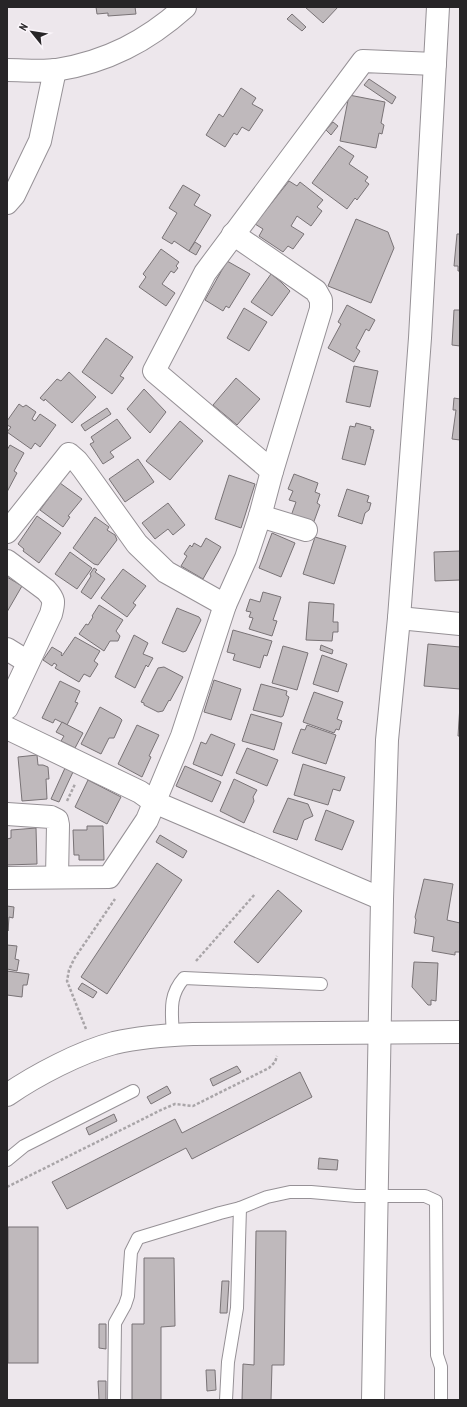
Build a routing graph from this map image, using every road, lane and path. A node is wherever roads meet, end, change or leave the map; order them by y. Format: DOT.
graph roads {
  1 [pos="185,7"];
  2 [pos="438,7"];
  3 [pos="435,64"];
  4 [pos="7,70"];
  5 [pos="55,70"];
  6 [pos="7,203"];
  7 [pos="233,234"];
  8 [pos="272,471"];
  9 [pos="260,516"];
  10 [pos="306,530"];
  11 [pos="7,532"];
  12 [pos="7,561"];
  13 [pos="225,605"];
  14 [pos="399,618"];
  15 [pos="460,624"];
  16 [pos="7,649"];
  17 [pos="28,662"];
  18 [pos="7,708"];
  19 [pos="7,728"];
  20 [pos="83,765"];
  21 [pos="154,802"];
  22 [pos="7,814"];
  23 [pos="57,820"];
  24 [pos="57,877"];
  25 [pos="7,878"];
  26 [pos="255,894"];
  27 [pos="117,896"];
  28 [pos="382,899"];
  29 [pos="184,978"];
  30 [pos="321,984"];
  31 [pos="460,1032"];
  32 [pos="379,1033"];
  33 [pos="278,1034"];
  34 [pos="173,1035"];
  35 [pos="94,1050"];
  36 [pos="133,1091"];
  37 [pos="7,1095"];
  38 [pos="7,1160"];
  39 [pos="7,1188"];
  40 [pos="376,1195"];
  41 [pos="240,1208"];
  42 [pos="114,1400"];
  43 [pos="226,1400"];
  44 [pos="373,1400"];
  45 [pos="441,1400"];
  1 -- 5 [label="street"];
  2 -- 3 [label="street"];
  3 -- 7 [label="street"];
  3 -- 14 [label="street"];
  4 -- 5 [label="street"];
  5 -- 6 [label="street"];
  7 -- 8 [label="street"];
  7 -- 8 [label="street"];
  8 -- 9 [label="street"];
  9 -- 10 [label="street"];
  9 -- 13 [label="street"];
  11 -- 13 [label="street"];
  12 -- 17 [label="street"];
  13 -- 21 [label="street"];
  14 -- 15 [label="street"];
  14 -- 28 [label="street"];
  16 -- 17 [label="street"];
  17 -- 18 [label="street"];
  19 -- 20 [label="street"];
  20 -- 21 [label="street"];
  20 -- 23 [label="path"];
  21 -- 24 [label="street"];
  21 -- 28 [label="street"];
  22 -- 23 [label="street"];
  23 -- 24 [label="street"];
  24 -- 25 [label="street"];
  26 -- 29 [label="path"];
  27 -- 35 [label="path"];
  28 -- 32 [label="street"];
  29 -- 30 [label="lane"];
  29 -- 34 [label="lane"];
  31 -- 32 [label="street"];
  32 -- 33 [label="street"];
  32 -- 40 [label="street"];
  33 -- 34 [label="street"];
  33 -- 39 [label="path"];
  34 -- 35 [label="street"];
  35 -- 37 [label="street"];
  36 -- 38 [label="lane"];
  40 -- 41 [label="lane"];
  40 -- 44 [label="street"];
  40 -- 45 [label="lane"];
  41 -- 42 [label="lane"];
  41 -- 43 [label="lane"];
}
